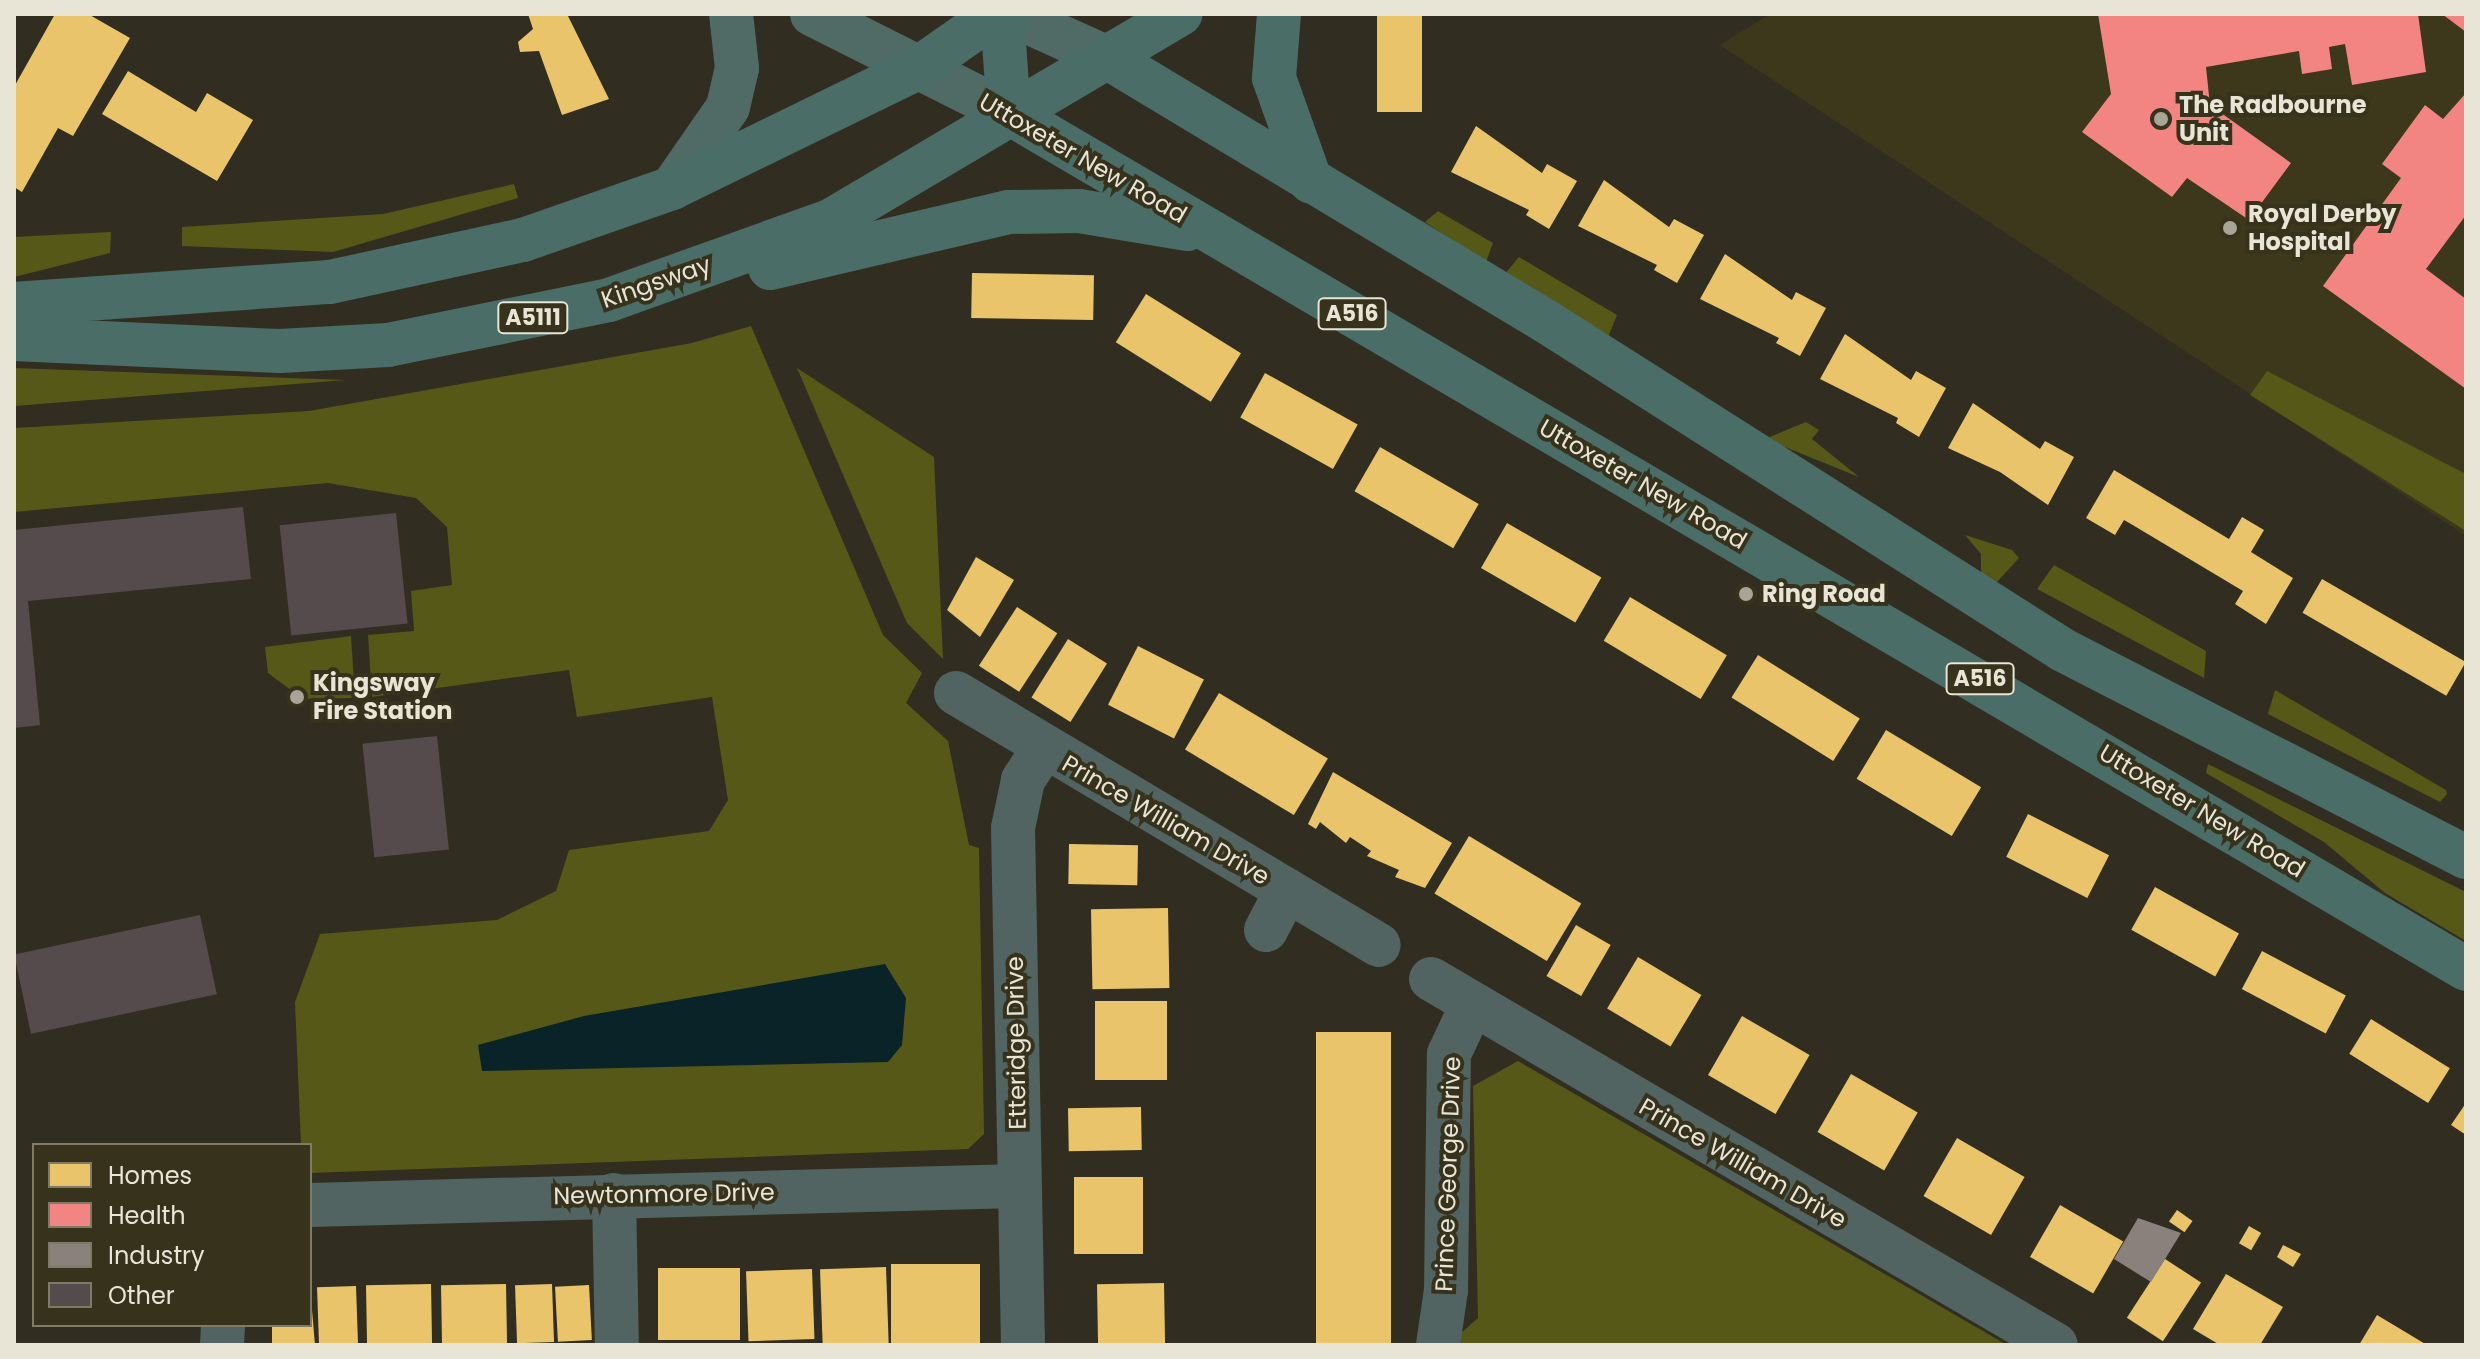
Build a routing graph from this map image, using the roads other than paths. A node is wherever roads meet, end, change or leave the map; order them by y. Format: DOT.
graph roads {
  1 [pos="731,14"];
  2 [pos="812,14"];
  3 [pos="999,14"];
  4 [pos="1010,14"];
  5 [pos="1181,14"];
  6 [pos="1279,14"];
  7 [pos="1108,58"];
  8 [pos="920,67"];
  9 [pos="1009,113"];
  10 [pos="1311,182"];
  11 [pos="672,188"];
  12 [pos="1214,233"];
  13 [pos="609,300"];
  14 [pos="14,304"];
  15 [pos="14,339"];
  16 [pos="956,693"];
  17 [pos="1043,749"];
  18 [pos="2466,857"];
  19 [pos="1287,890"];
  20 [pos="1266,930"];
  21 [pos="1378,945"];
  22 [pos="2466,969"];
  23 [pos="1431,979"];
  24 [pos="1471,1007"];
  25 [pos="1019,1186"];
  26 [pos="614,1195"];
  27 [pos="312,1205"];
  28 [pos="617,1345"];
  29 [pos="1023,1345"];
  30 [pos="1438,1345"];
  31 [pos="2056,1345"];
  1 -- 11 [label="main road"];
  2 -- 8 [label="main road, Uttoxeter New Road / A516"];
  3 -- 8 [label="highway"];
  3 -- 9 [label="highway"];
  4 -- 7 [label="main road, A516"];
  5 -- 7 [label="highway, A5111"];
  6 -- 10 [label="highway"];
  7 -- 9 [label="highway, Kingsway / A5111"];
  7 -- 10 [label="highway, A516"];
  8 -- 9 [label="main road, Uttoxeter New Road / A516"];
  8 -- 11 [label="highway"];
  9 -- 12 [label="highway, Uttoxeter New Road / A516"];
  9 -- 13 [label="highway, Kingsway / A5111"];
  10 -- 18 [label="highway, A516"];
  11 -- 14 [label="highway"];
  12 -- 13 [label="highway"];
  12 -- 22 [label="highway, Uttoxeter New Road / A516"];
  13 -- 15 [label="highway, Kingsway / A5111"];
  16 -- 17 [label="street, Prince William Drive"];
  17 -- 19 [label="street, Prince William Drive"];
  17 -- 25 [label="street, Etteridge Drive"];
  19 -- 20 [label="street"];
  19 -- 21 [label="street, Prince William Drive"];
  23 -- 24 [label="street, Prince William Drive"];
  24 -- 30 [label="street, Prince George Drive"];
  24 -- 31 [label="street, Prince William Drive"];
  25 -- 26 [label="street, Newtonmore Drive"];
  25 -- 29 [label="street, Etteridge Drive"];
  26 -- 27 [label="street, Newtonmore Drive"];
  26 -- 28 [label="street"];
}
